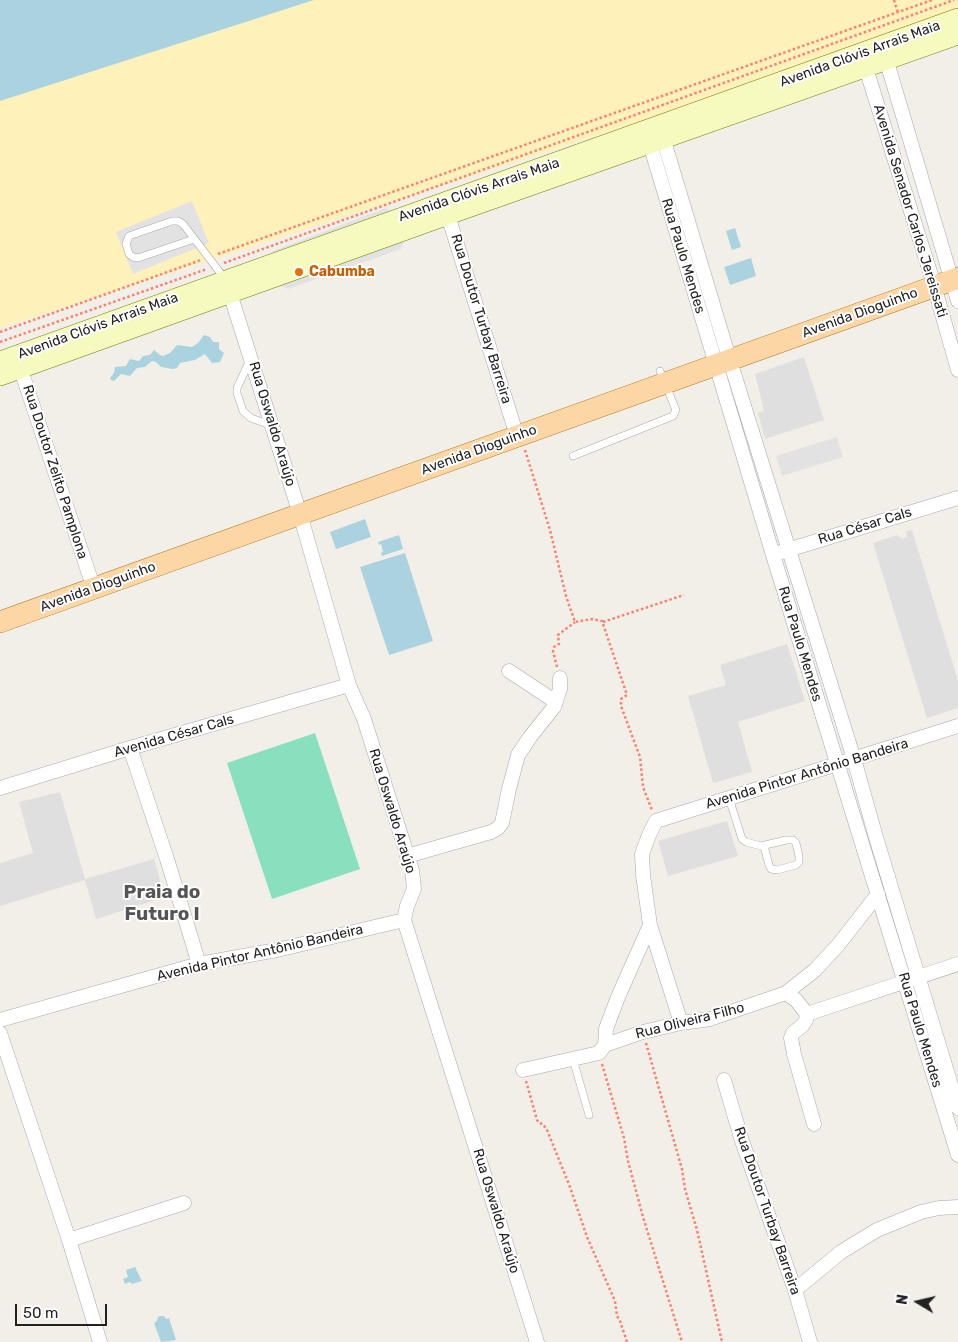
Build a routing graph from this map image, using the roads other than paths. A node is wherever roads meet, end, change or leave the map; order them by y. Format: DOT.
graph roads {
  1 [pos="958,18"];
  2 [pos="958,35"];
  3 [pos="884,53"];
  4 [pos="864,61"];
  5 [pos="655,136"];
  6 [pos="446,209"];
  7 [pos="194,239"];
  8 [pos="947,275"];
  9 [pos="223,280"];
  10 [pos="958,300"];
  11 [pos="721,356"];
  12 [pos="251,357"];
  13 [pos="12,362"];
  14 [pos="958,370"];
  15 [pos="0,376"];
  16 [pos="663,377"];
  17 [pos="273,426"];
  18 [pos="517,431"];
  19 [pos="753,432"];
  20 [pos="738,437"];
  21 [pos="573,456"];
  22 [pos="958,498"];
  23 [pos="299,509"];
  24 [pos="788,550"];
  25 [pos="773,555"];
  26 [pos="92,583"];
  27 [pos="0,608"];
  28 [pos="0,622"];
  29 [pos="508,671"];
  30 [pos="560,678"];
  31 [pos="348,685"];
  32 [pos="556,702"];
  33 [pos="958,726"];
  34 [pos="130,748"];
  35 [pos="854,759"];
  36 [pos="837,765"];
  37 [pos="0,788"];
  38 [pos="729,798"];
  39 [pos="875,834"];
  40 [pos="861,838"];
  41 [pos="764,846"];
  42 [pos="407,856"];
  43 [pos="878,894"];
  44 [pos="404,920"];
  45 [pos="650,925"];
  46 [pos="899,937"];
  47 [pos="198,964"];
  48 [pos="958,964"];
  49 [pos="912,979"];
  50 [pos="786,993"];
  51 [pos="807,1014"];
  52 [pos="0,1020"];
  53 [pos="681,1023"];
  54 [pos="0,1033"];
  55 [pos="602,1049"];
  56 [pos="573,1059"];
  57 [pos="524,1070"];
  58 [pos="724,1080"];
  59 [pos="944,1087"];
  60 [pos="958,1108"];
  61 [pos="589,1115"];
  62 [pos="814,1124"];
  63 [pos="958,1155"];
  64 [pos="184,1203"];
  65 [pos="958,1207"];
  66 [pos="69,1240"];
  67 [pos="795,1290"];
  68 [pos="100,1342"];
  69 [pos="537,1342"];
  70 [pos="810,1342"];
  1 -- 3 [label="main road, Avenida Clóvis Arrais Maia"];
  2 -- 3 [label="main road, Avenida Clóvis Arrais Maia"];
  3 -- 4 [label="main road, Avenida Clóvis Arrais Maia"];
  3 -- 8 [label="street, Avenida Senador Carlos Jereissati"];
  4 -- 5 [label="main road, Avenida Clóvis Arrais Maia"];
  4 -- 8 [label="street, Avenida Senador Carlos Jereissati"];
  5 -- 6 [label="main road, Avenida Clóvis Arrais Maia"];
  5 -- 11 [label="street, Rua Paulo Mendes"];
  6 -- 9 [label="main road, Avenida Clóvis Arrais Maia"];
  6 -- 18 [label="street, Rua Doutor Turbay Barreira"];
  7 -- 7 [label="lane"];
  7 -- 9 [label="lane"];
  8 -- 10 [label="street, Avenida Senador Carlos Jereissati"];
  8 -- 11 [label="main road, Avenida Dioguinho"];
  8 -- 14 [label="street, Avenida Senador Carlos Jereissati"];
  9 -- 12 [label="street, Rua Oswaldo Araújo"];
  9 -- 13 [label="main road, Avenida Clóvis Arrais Maia"];
  11 -- 16 [label="main road, Avenida Dioguinho"];
  11 -- 19 [label="street, Rua Paulo Mendes"];
  11 -- 20 [label="street, Rua Paulo Mendes"];
  12 -- 17 [label="street, Rua Oswaldo Araújo"];
  12 -- 17 [label="lane"];
  13 -- 15 [label="main road, Avenida Clóvis Arrais Maia"];
  13 -- 26 [label="street, Rua Doutor Zelito Pamplona"];
  16 -- 18 [label="main road, Avenida Dioguinho"];
  16 -- 21 [label="lane"];
  17 -- 23 [label="street, Rua Oswaldo Araújo"];
  18 -- 23 [label="main road, Avenida Dioguinho"];
  19 -- 20 [label="street"];
  19 -- 24 [label="street, Rua Paulo Mendes"];
  20 -- 25 [label="street, Rua Paulo Mendes"];
  22 -- 24 [label="street, Rua César Cals"];
  23 -- 26 [label="main road, Avenida Dioguinho"];
  23 -- 31 [label="street, Rua Oswaldo Araújo"];
  24 -- 25 [label="street, Rua César Cals"];
  24 -- 35 [label="street, Rua Paulo Mendes"];
  25 -- 36 [label="street, Rua Paulo Mendes"];
  26 -- 27 [label="main road, Avenida Dioguinho"];
  26 -- 28 [label="main road, Avenida Dioguinho"];
  29 -- 32 [label="street"];
  30 -- 32 [label="street"];
  31 -- 34 [label="street, Avenida César Cals"];
  31 -- 42 [label="street, Rua Oswaldo Araújo"];
  32 -- 42 [label="street"];
  33 -- 35 [label="street, Avenida Pintor Antônio Bandeira"];
  34 -- 37 [label="street, Avenida César Cals"];
  34 -- 47 [label="street"];
  35 -- 36 [label="street, Avenida Pintor Antônio Bandeira"];
  35 -- 39 [label="street, Rua Paulo Mendes"];
  36 -- 38 [label="street, Avenida Pintor Antônio Bandeira"];
  36 -- 40 [label="street, Rua Paulo Mendes"];
  38 -- 41 [label="lane"];
  38 -- 45 [label="street, Avenida Pintor Antônio Bandeira"];
  39 -- 40 [label="street"];
  39 -- 46 [label="street, Rua Paulo Mendes"];
  40 -- 43 [label="street, Rua Paulo Mendes"];
  41 -- 41 [label="lane"];
  42 -- 44 [label="street, Rua Oswaldo Araújo"];
  43 -- 46 [label="street, Rua Paulo Mendes"];
  43 -- 50 [label="street, Rua Oliveira Filho"];
  44 -- 47 [label="street, Avenida Pintor Antônio Bandeira"];
  44 -- 69 [label="street, Rua Oswaldo Araújo"];
  45 -- 53 [label="street"];
  45 -- 55 [label="street"];
  46 -- 49 [label="street, Rua Paulo Mendes"];
  47 -- 52 [label="street, Avenida Pintor Antônio Bandeira"];
  48 -- 49 [label="street"];
  49 -- 51 [label="street"];
  49 -- 59 [label="street, Rua Paulo Mendes"];
  50 -- 51 [label="street"];
  50 -- 53 [label="street, Rua Oliveira Filho"];
  51 -- 62 [label="street"];
  53 -- 55 [label="street, Rua Oliveira Filho"];
  54 -- 66 [label="street"];
  55 -- 56 [label="street, Rua Oliveira Filho"];
  56 -- 57 [label="street, Rua Oliveira Filho"];
  56 -- 61 [label="lane"];
  58 -- 67 [label="street, Rua Doutor Turbay Barreira"];
  59 -- 60 [label="street, Rua Paulo Mendes"];
  59 -- 63 [label="street, Rua Paulo Mendes"];
  64 -- 66 [label="street"];
  65 -- 67 [label="street"];
  66 -- 68 [label="street"];
  67 -- 70 [label="street, Rua Doutor Turbay Barreira"];
}
